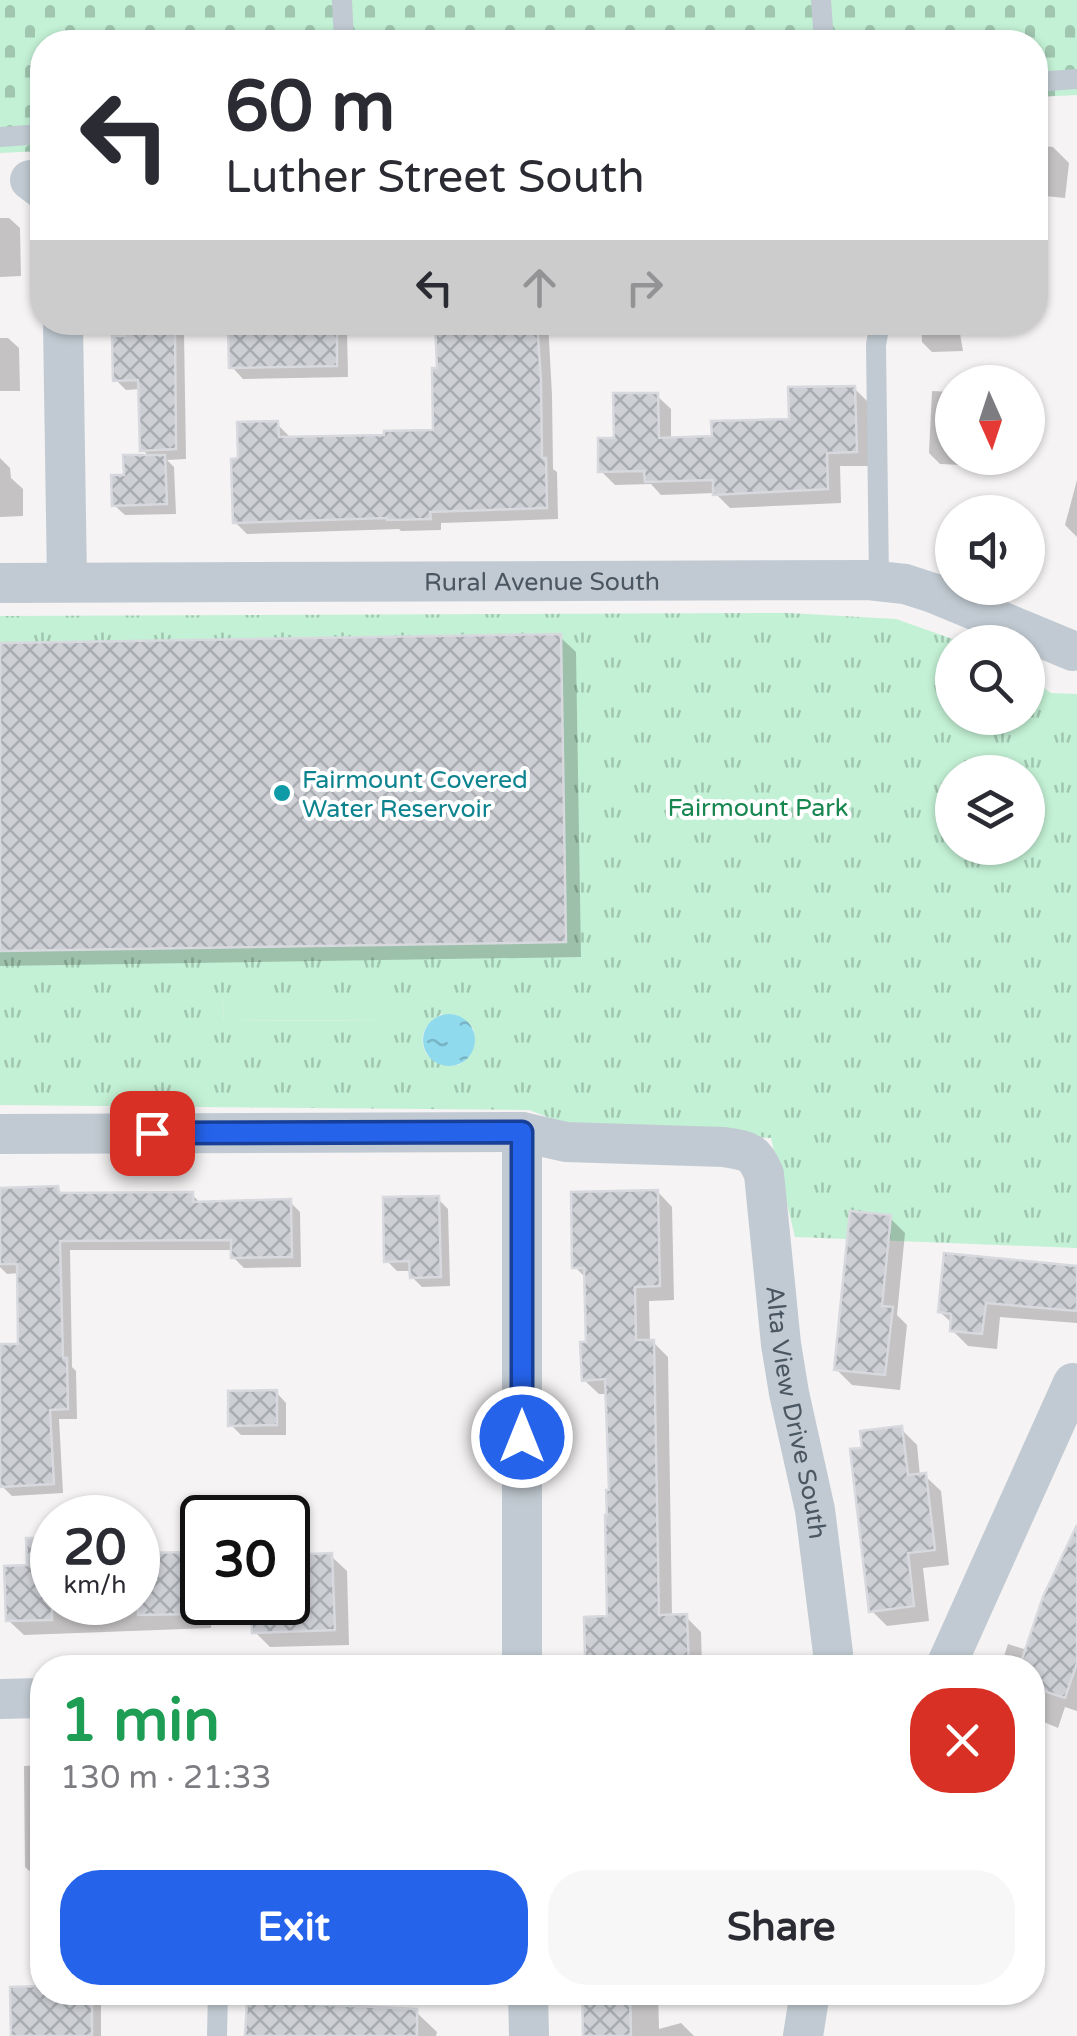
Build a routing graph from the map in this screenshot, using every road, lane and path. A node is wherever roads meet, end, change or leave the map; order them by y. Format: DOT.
graph roads {
  1 [pos="342,0"];
  2 [pos="821,0"];
  3 [pos="343,30"];
  4 [pos="823,30"];
  5 [pos="1077,79"];
  6 [pos="1048,81"];
  7 [pos="30,135"];
  8 [pos="0,137"];
  9 [pos="63,335"];
  10 [pos="878,335"];
  11 [pos="68,582"];
  12 [pos="878,582"];
  13 [pos="0,583"];
  14 [pos="1073,650"];
  15 [pos="522,1132"];
  16 [pos="0,1134"];
  17 [pos="1072,1382"];
  18 [pos="522,1655"];
  19 [pos="833,1655"];
  20 [pos="951,1655"];
  21 [pos="0,1698"];
  22 [pos="30,1698"];
  23 [pos="218,2005"];
  24 [pos="528,2005"];
  25 [pos="808,2005"];
  26 [pos="218,2036"];
  27 [pos="529,2036"];
  28 [pos="804,2036"];
  1 -- 3 [label="lane"];
  2 -- 4 [label="lane"];
  5 -- 6 [label="lane"];
  7 -- 8 [label="lane"];
  9 -- 11 [label="street"];
  10 -- 12 [label="lane"];
  11 -- 12 [label="street, Rural Avenue South"];
  11 -- 13 [label="street, Rural Avenue South"];
  12 -- 14 [label="street, Rural Avenue South"];
  15 -- 16 [label="street"];
  15 -- 18 [label="street"];
  15 -- 19 [label="street, Alta View Drive South"];
  17 -- 20 [label="street"];
  21 -- 22 [label="street"];
  23 -- 26 [label="lane"];
  24 -- 27 [label="street"];
  25 -- 28 [label="street"];
}
